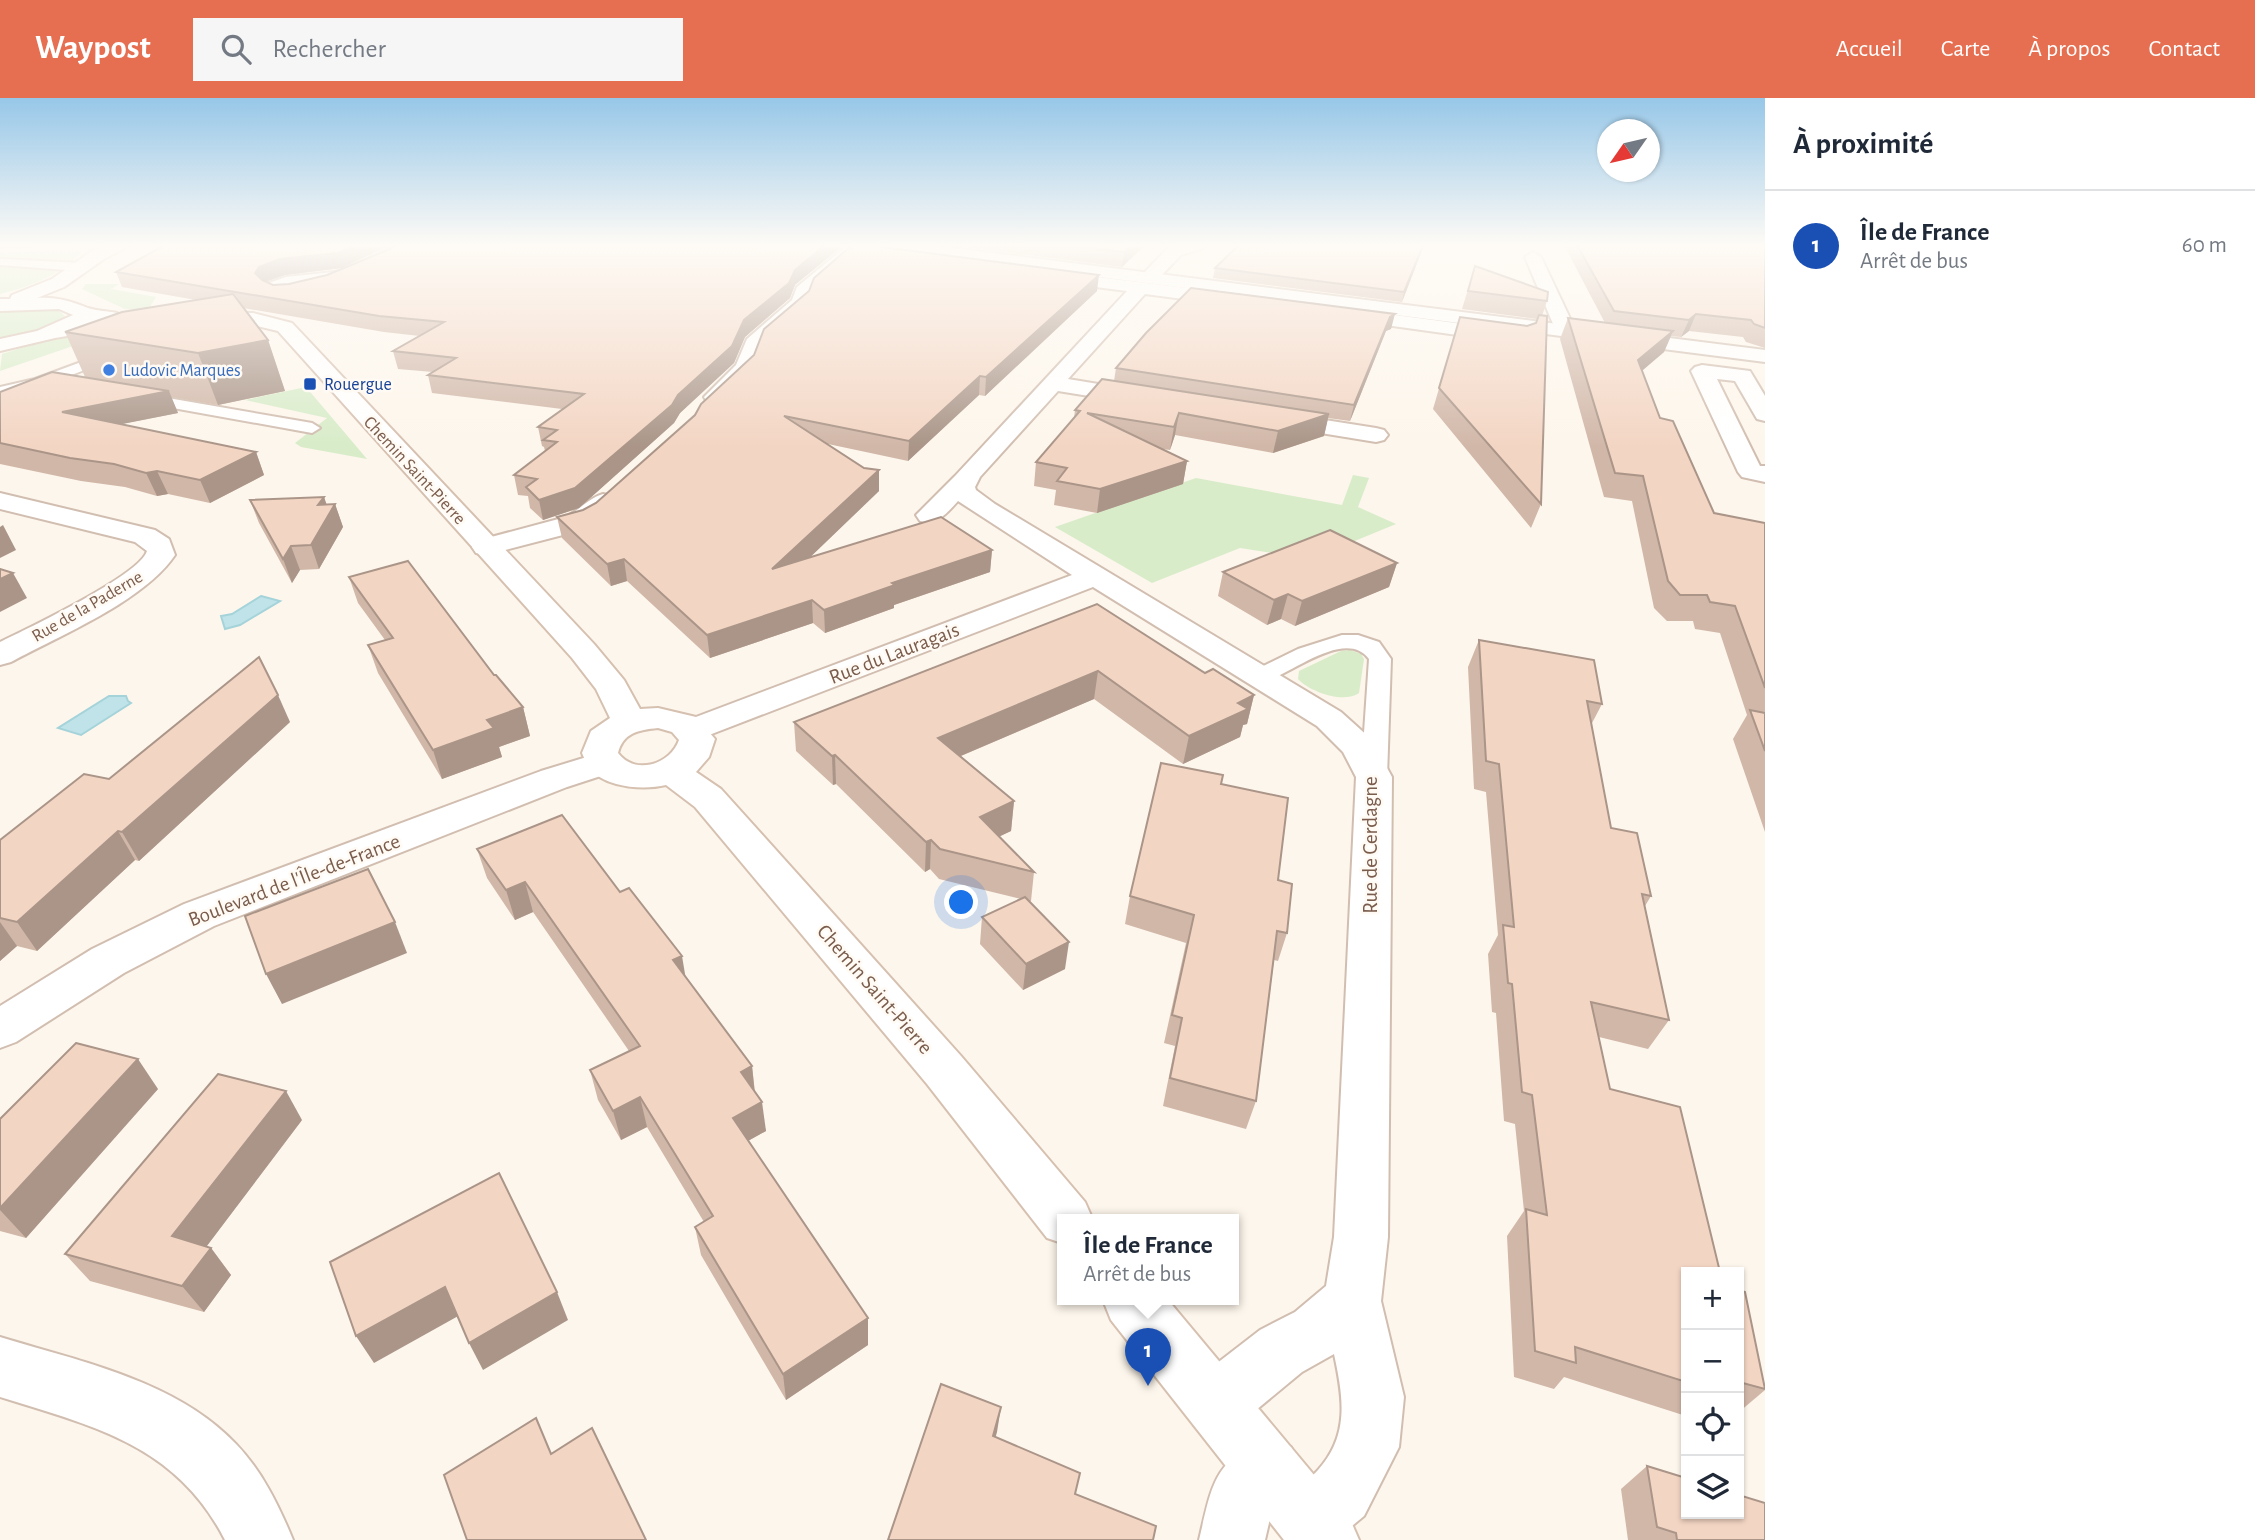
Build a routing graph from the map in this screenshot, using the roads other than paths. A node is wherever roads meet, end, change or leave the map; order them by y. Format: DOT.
graph roads {
  1 [pos="80,312"];
  2 [pos="81,312"];
  3 [pos="789,312"];
  4 [pos="1117,312"];
  5 [pos="1348,312"];
  6 [pos="1402,312"];
  7 [pos="1558,312"];
  8 [pos="158,319"];
  9 [pos="1566,331"];
  10 [pos="55,332"];
  11 [pos="1520,337"];
  12 [pos="6,346"];
  13 [pos="124,351"];
  14 [pos="1765,356"];
  15 [pos="40,382"];
  16 [pos="1051,383"];
  17 [pos="66,386"];
  18 [pos="0,392"];
  19 [pos="117,395"];
  20 [pos="1762,397"];
  21 [pos="1171,402"];
  22 [pos="699,411"];
  23 [pos="1251,415"];
  24 [pos="312,428"];
  25 [pos="1376,435"];
  26 [pos="1765,474"];
  27 [pos="963,482"];
  28 [pos="619,487"];
  29 [pos="0,501"];
  30 [pos="929,515"];
  31 [pos="486,547"];
  32 [pos="1096,576"];
  33 [pos="0,655"];
  34 [pos="1261,676"];
  35 [pos="629,722"];
  36 [pos="692,730"];
  37 [pos="603,763"];
  38 [pos="671,771"];
  39 [pos="1374,777"];
  40 [pos="0,1029"];
  41 [pos="1061,1214"];
  42 [pos="1352,1301"];
  43 [pos="1135,1305"];
  44 [pos="0,1367"];
  45 [pos="1216,1403"];
  46 [pos="1269,1469"];
  47 [pos="1317,1530"];
  48 [pos="260,1540"];
  49 [pos="1232,1540"];
  1 -- 10 [label="street"];
  2 -- 8 [label="street, Chemin Saint-Pierre"];
  3 -- 22 [label="street"];
  4 -- 16 [label="street"];
  5 -- 11 [label="street"];
  6 -- 9 [label="street"];
  7 -- 9 [label="street"];
  8 -- 10 [label="street, Chemin Saint-Pierre"];
  8 -- 31 [label="street, Chemin Saint-Pierre"];
  9 -- 14 [label="street"];
  10 -- 12 [label="street, Chemin Saint-Pierre"];
  13 -- 15 [label="lane"];
  15 -- 17 [label="lane"];
  15 -- 18 [label="lane"];
  16 -- 21 [label="street"];
  16 -- 27 [label="street"];
  19 -- 24 [label="lane"];
  20 -- 26 [label="street"];
  23 -- 25 [label="street"];
  27 -- 30 [label="street"];
  27 -- 32 [label="street, Rue de Cerdagne"];
  28 -- 31 [label="street"];
  29 -- 33 [label="street, Rue de la Paderne"];
  31 -- 35 [label="street, Chemin Saint-Pierre"];
  32 -- 34 [label="street, Rue de Cerdagne"];
  32 -- 36 [label="street, Rue du Lauragais"];
  34 -- 39 [label="street, Rue de Cerdagne"];
  34 -- 39 [label="lane"];
  35 -- 36 [label="street"];
  35 -- 37 [label="street"];
  36 -- 38 [label="street"];
  37 -- 38 [label="street"];
  37 -- 40 [label="street, Boulevard de l'Île-de-France"];
  38 -- 41 [label="street, Chemin Saint-Pierre"];
  39 -- 42 [label="street, Rue de Cerdagne"];
  42 -- 45 [label="street"];
  42 -- 47 [label="street, Rue de Cerdagne"];
  43 -- 45 [label="street"];
  44 -- 48 [label="street"];
  45 -- 46 [label="street"];
  46 -- 47 [label="street"];
  46 -- 49 [label="street"];
}
